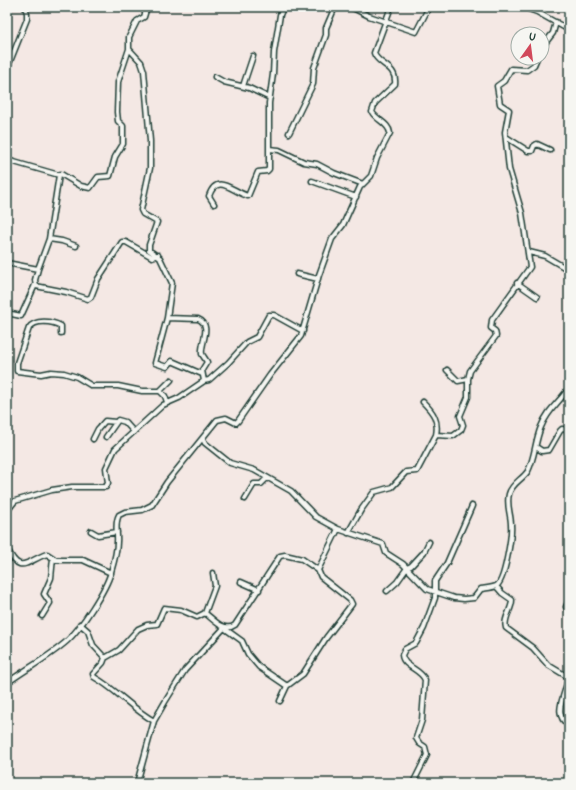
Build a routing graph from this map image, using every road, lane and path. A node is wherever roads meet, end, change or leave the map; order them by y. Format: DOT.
graph roads {
  1 [pos="25,7"];
  2 [pos="147,7"];
  3 [pos="286,7"];
  4 [pos="335,7"];
  5 [pos="353,7"];
  6 [pos="390,7"];
  7 [pos="429,7"];
  8 [pos="524,7"];
  9 [pos="556,22"];
  10 [pos="385,23"];
  11 [pos="569,30"];
  12 [pos="550,37"];
  13 [pos="129,49"];
  14 [pos="253,56"];
  15 [pos="8,61"];
  16 [pos="533,66"];
  17 [pos="7,68"];
  18 [pos="215,77"];
  19 [pos="243,86"];
  20 [pos="270,98"];
  21 [pos="289,133"];
  22 [pos="506,137"];
  23 [pos="269,149"];
  24 [pos="550,150"];
  25 [pos="7,160"];
  26 [pos="59,175"];
  27 [pos="312,181"];
  28 [pos="363,184"];
  29 [pos="356,197"];
  30 [pos="214,204"];
  31 [pos="49,239"];
  32 [pos="76,246"];
  33 [pos="529,252"];
  34 [pos="158,256"];
  35 [pos="7,263"];
  36 [pos="38,269"];
  37 [pos="569,270"];
  38 [pos="297,274"];
  39 [pos="318,279"];
  40 [pos="517,283"];
  41 [pos="35,285"];
  42 [pos="537,298"];
  43 [pos="7,313"];
  44 [pos="167,318"];
  45 [pos="303,331"];
  46 [pos="61,333"];
  47 [pos="447,370"];
  48 [pos="202,374"];
  49 [pos="468,379"];
  50 [pos="171,380"];
  51 [pos="204,381"];
  52 [pos="569,388"];
  53 [pos="160,391"];
  54 [pos="168,402"];
  55 [pos="423,402"];
  56 [pos="116,422"];
  57 [pos="569,430"];
  58 [pos="134,432"];
  59 [pos="436,435"];
  60 [pos="106,437"];
  61 [pos="93,439"];
  62 [pos="203,439"];
  63 [pos="536,447"];
  64 [pos="267,478"];
  65 [pos="245,499"];
  66 [pos="472,506"];
  67 [pos="7,511"];
  68 [pos="338,529"];
  69 [pos="91,531"];
  70 [pos="117,532"];
  71 [pos="348,533"];
  72 [pos="428,542"];
  73 [pos="7,548"];
  74 [pos="53,558"];
  75 [pos="407,568"];
  76 [pos="318,570"];
  77 [pos="111,573"];
  78 [pos="213,573"];
  79 [pos="240,582"];
  80 [pos="496,586"];
  81 [pos="259,590"];
  82 [pos="387,591"];
  83 [pos="436,591"];
  84 [pos="569,600"];
  85 [pos="569,611"];
  86 [pos="205,613"];
  87 [pos="42,616"];
  88 [pos="80,624"];
  89 [pos="224,628"];
  90 [pos="105,658"];
  91 [pos="568,677"];
  92 [pos="7,683"];
  93 [pos="287,686"];
  94 [pos="280,701"];
  95 [pos="154,721"];
  96 [pos="569,726"];
  97 [pos="137,783"];
  98 [pos="413,783"];
  1 -- 15 [label="street"];
  2 -- 13 [label="street"];
  3 -- 20 [label="street"];
  4 -- 21 [label="street"];
  5 -- 10 [label="street"];
  6 -- 10 [label="street"];
  7 -- 10 [label="street"];
  8 -- 9 [label="street"];
  9 -- 11 [label="street"];
  9 -- 12 [label="street"];
  10 -- 28 [label="street"];
  13 -- 26 [label="street"];
  13 -- 34 [label="street"];
  14 -- 19 [label="street"];
  15 -- 17 [label="street"];
  16 -- 22 [label="street"];
  18 -- 19 [label="street"];
  19 -- 20 [label="street"];
  20 -- 23 [label="street"];
  22 -- 24 [label="street"];
  22 -- 33 [label="street"];
  23 -- 28 [label="street"];
  23 -- 30 [label="street"];
  25 -- 26 [label="street"];
  26 -- 31 [label="street"];
  27 -- 29 [label="street"];
  28 -- 29 [label="street"];
  29 -- 39 [label="street"];
  31 -- 32 [label="street"];
  31 -- 36 [label="street"];
  33 -- 37 [label="street"];
  33 -- 40 [label="street"];
  34 -- 41 [label="street"];
  34 -- 44 [label="street"];
  35 -- 36 [label="street"];
  36 -- 41 [label="street"];
  38 -- 39 [label="street"];
  39 -- 45 [label="street"];
  40 -- 42 [label="street"];
  40 -- 49 [label="street"];
  41 -- 43 [label="street"];
  44 -- 48 [label="street"];
  44 -- 48 [label="street"];
  45 -- 51 [label="street"];
  45 -- 62 [label="street"];
  46 -- 53 [label="street"];
  47 -- 49 [label="street"];
  48 -- 51 [label="street"];
  49 -- 59 [label="street"];
  50 -- 53 [label="street"];
  51 -- 54 [label="street"];
  52 -- 63 [label="street"];
  53 -- 54 [label="street"];
  54 -- 58 [label="street"];
  55 -- 59 [label="street"];
  56 -- 58 [label="street"];
  56 -- 60 [label="street"];
  56 -- 61 [label="street"];
  57 -- 63 [label="street"];
  58 -- 67 [label="street"];
  59 -- 71 [label="street"];
  62 -- 64 [label="street"];
  62 -- 70 [label="street"];
  63 -- 80 [label="street"];
  64 -- 65 [label="street"];
  64 -- 68 [label="street"];
  66 -- 83 [label="street"];
  68 -- 71 [label="street"];
  68 -- 76 [label="street"];
  69 -- 70 [label="street"];
  70 -- 77 [label="street"];
  71 -- 75 [label="street"];
  72 -- 75 [label="street"];
  73 -- 74 [label="street"];
  74 -- 77 [label="street"];
  74 -- 87 [label="street"];
  75 -- 82 [label="street"];
  75 -- 83 [label="street"];
  76 -- 81 [label="street"];
  76 -- 93 [label="street"];
  77 -- 88 [label="street"];
  78 -- 86 [label="street"];
  79 -- 81 [label="street"];
  80 -- 83 [label="street"];
  80 -- 91 [label="street"];
  81 -- 89 [label="street"];
  83 -- 98 [label="street"];
  84 -- 85 [label="street"];
  86 -- 89 [label="street"];
  86 -- 90 [label="street"];
  88 -- 90 [label="street"];
  88 -- 92 [label="street"];
  89 -- 93 [label="street"];
  89 -- 95 [label="street"];
  90 -- 95 [label="street"];
  91 -- 96 [label="street"];
  93 -- 94 [label="street"];
  95 -- 97 [label="street"];
}
